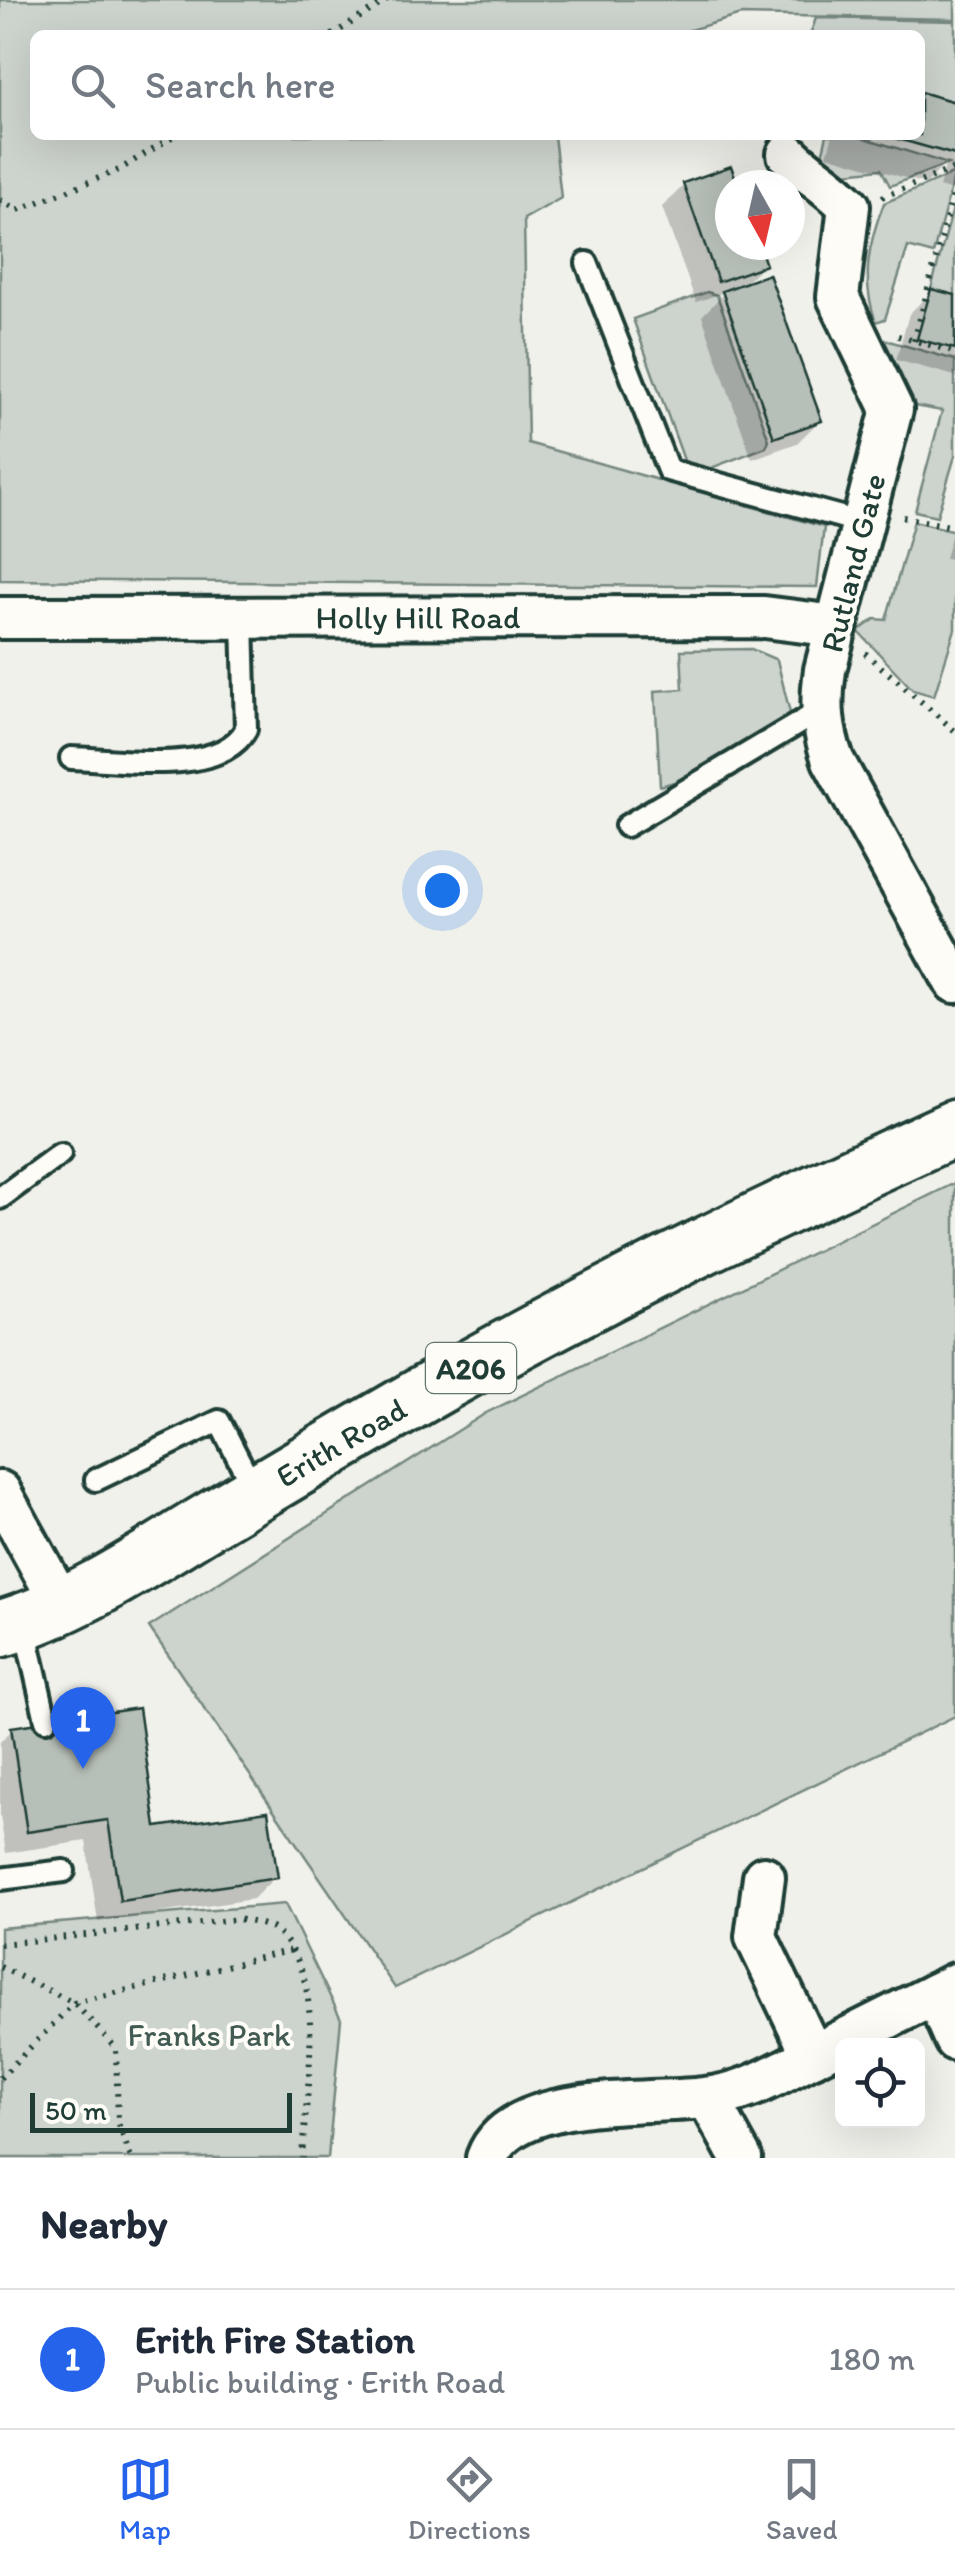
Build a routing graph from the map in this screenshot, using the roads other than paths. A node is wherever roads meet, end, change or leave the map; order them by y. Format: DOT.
graph roads {
  1 [pos="788,154"];
  2 [pos="587,263"];
  3 [pos="863,522"];
  4 [pos="0,618"];
  5 [pos="243,620"];
  6 [pos="836,626"];
  7 [pos="821,710"];
  8 [pos="71,758"];
  9 [pos="626,826"];
  10 [pos="955,982"];
  11 [pos="955,1128"];
  12 [pos="60,1154"];
  13 [pos="0,1198"];
  14 [pos="96,1480"];
  15 [pos="0,1492"];
  16 [pos="256,1492"];
  17 [pos="28,1619"];
  18 [pos="46,1720"];
  19 [pos="64,1871"];
  20 [pos="764,1877"];
  21 [pos="0,1880"];
  22 [pos="945,1989"];
  23 [pos="955,2040"];
  24 [pos="812,2056"];
  25 [pos="708,2098"];
  26 [pos="486,2158"];
  27 [pos="741,2158"];
  1 -- 3 [label="street, Rutland Gate"];
  2 -- 3 [label="lane"];
  3 -- 6 [label="street, Rutland Gate"];
  4 -- 5 [label="street, Holly Hill Road"];
  5 -- 6 [label="street, Holly Hill Road"];
  5 -- 8 [label="lane"];
  6 -- 7 [label="street, Rutland Gate"];
  7 -- 9 [label="lane"];
  7 -- 10 [label="street, Rutland Gate"];
  11 -- 16 [label="main road, Erith Road / A206"];
  12 -- 13 [label="lane"];
  14 -- 16 [label="lane"];
  15 -- 17 [label="street"];
  16 -- 17 [label="main road, Erith Road / A206"];
  17 -- 18 [label="lane"];
  19 -- 21 [label="lane"];
  20 -- 24 [label="street"];
  22 -- 23 [label="street"];
  22 -- 24 [label="street"];
  24 -- 25 [label="street"];
  25 -- 26 [label="street"];
  25 -- 27 [label="street"];
}
